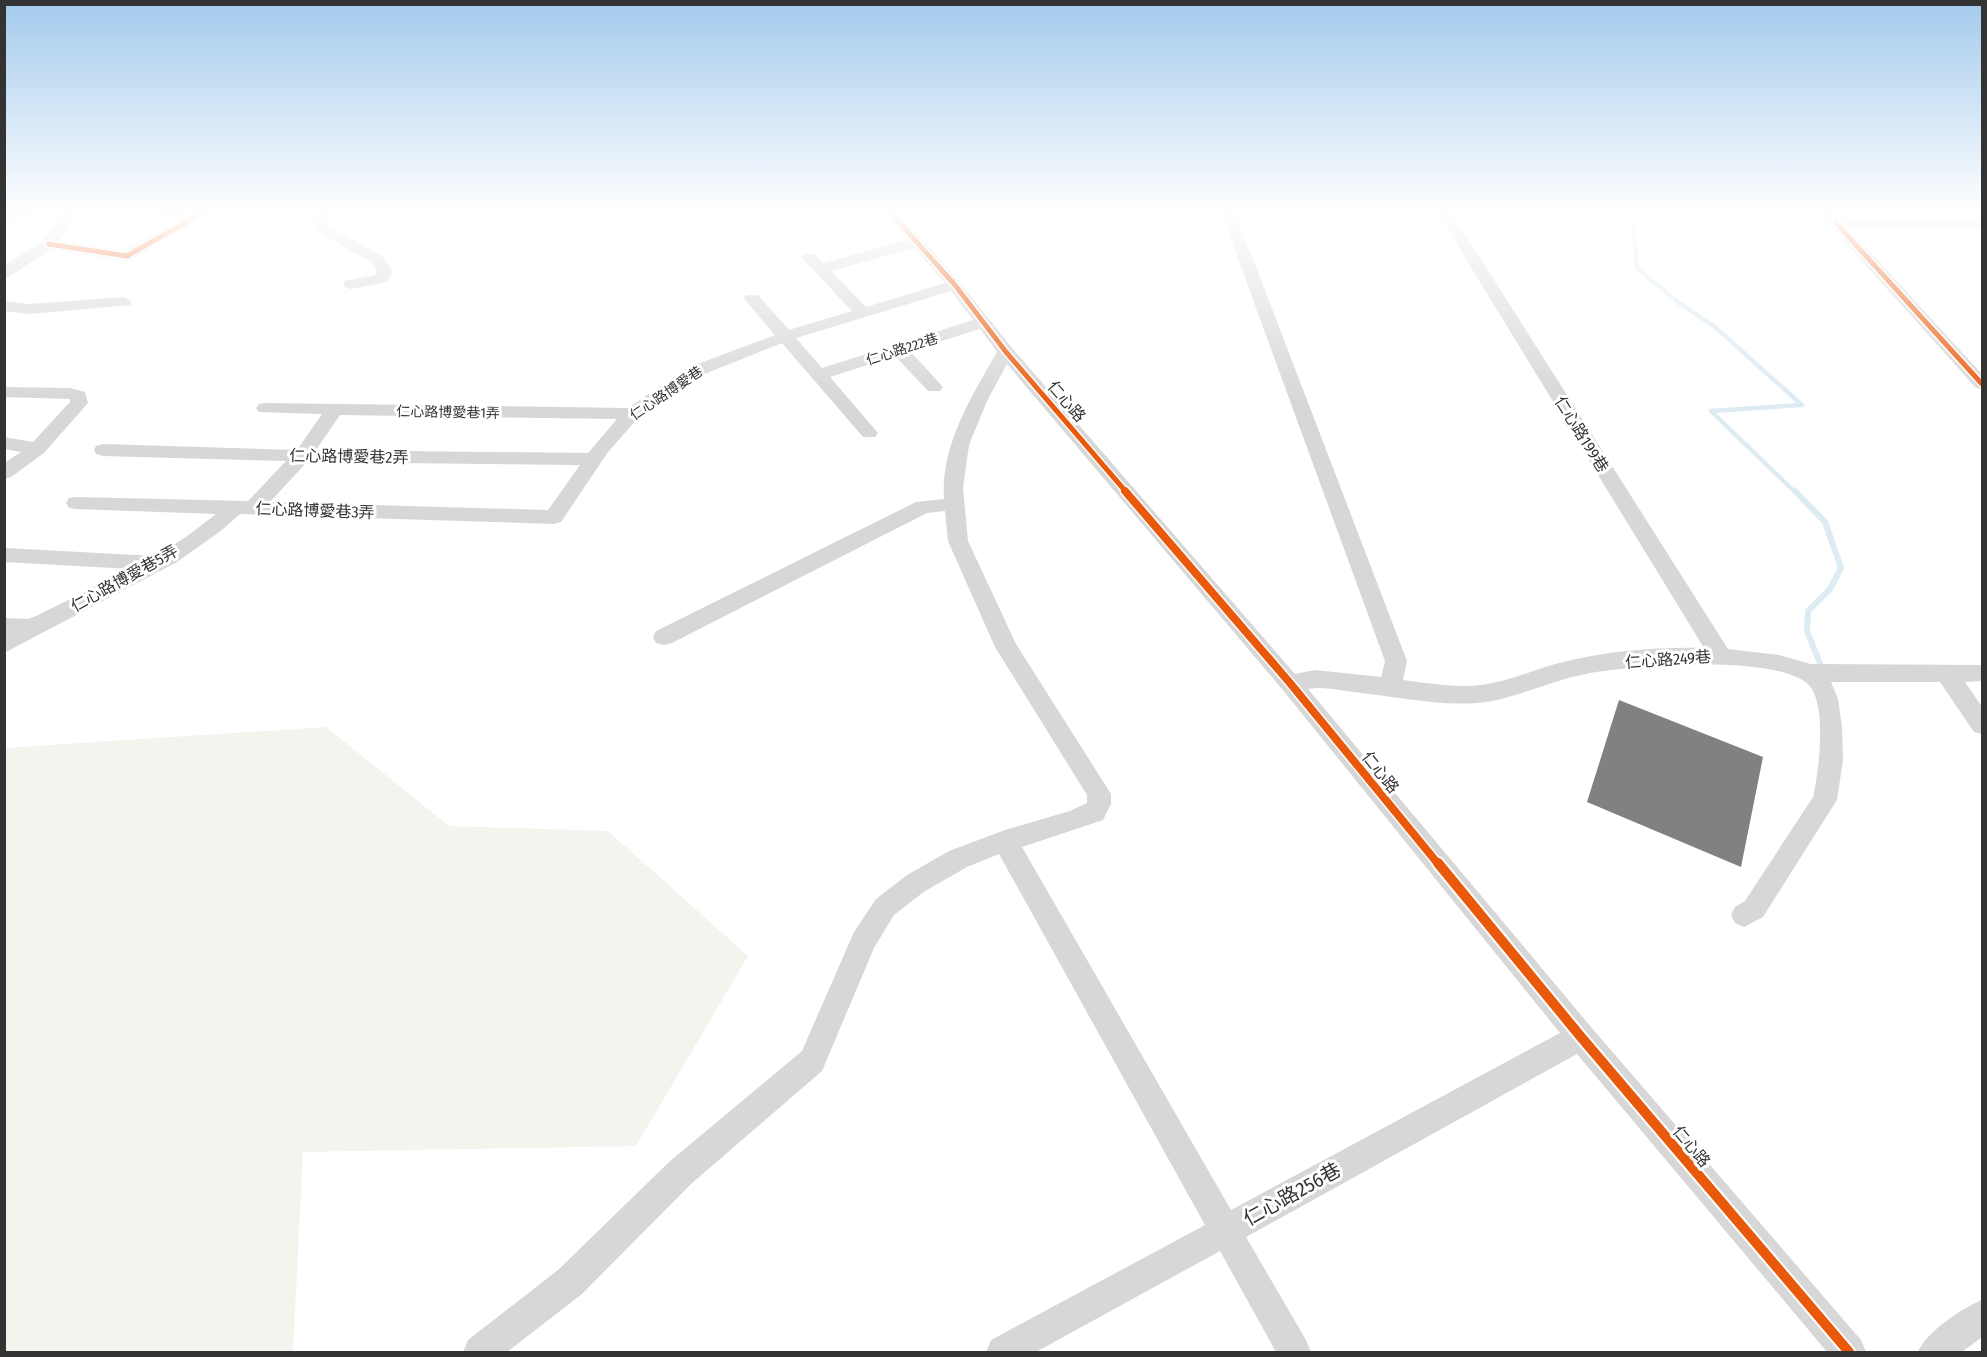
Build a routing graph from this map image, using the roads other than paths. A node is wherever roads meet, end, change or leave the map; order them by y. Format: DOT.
graph roads {
  1 [pos="383,275"];
  2 [pos="827,275"];
  3 [pos="946,275"];
  4 [pos="1252,275"];
  5 [pos="1483,275"];
  6 [pos="1883,275"];
  7 [pos="351,284"];
  8 [pos="955,285"];
  9 [pos="752,298"];
  10 [pos="124,302"];
  11 [pos="4,306"];
  12 [pos="863,313"];
  13 [pos="985,322"];
  14 [pos="786,336"];
  15 [pos="900,350"];
  16 [pos="1006,352"];
  17 [pos="819,375"];
  18 [pos="1983,384"];
  19 [pos="934,387"];
  20 [pos="4,392"];
  21 [pos="265,408"];
  22 [pos="334,410"];
  23 [pos="632,414"];
  24 [pos="869,433"];
  25 [pos="4,443"];
  26 [pos="37,449"];
  27 [pos="103,450"];
  28 [pos="302,456"];
  29 [pos="594,459"];
  30 [pos="4,473"];
  31 [pos="76,503"];
  32 [pos="956,504"];
  33 [pos="244,508"];
  34 [pos="554,517"];
  35 [pos="5,555"];
  36 [pos="158,563"];
  37 [pos="44,622"];
  38 [pos="4,626"];
  39 [pos="664,637"];
  40 [pos="4,645"];
  41 [pos="1720,655"];
  42 [pos="1946,672"];
  43 [pos="1808,673"];
  44 [pos="1983,673"];
  45 [pos="1290,683"];
  46 [pos="1390,687"];
  47 [pos="1983,725"];
  48 [pos="1005,841"];
  49 [pos="1744,915"];
  50 [pos="1581,1037"];
  51 [pos="1225,1230"];
  52 [pos="1983,1317"];
  53 [pos="480,1353"];
  54 [pos="1003,1353"];
  55 [pos="1294,1353"];
  56 [pos="1849,1353"];
  57 [pos="1935,1353"];
  1 -- 7 [label="street"];
  2 -- 12 [label="street"];
  3 -- 8 [label="street, 仁心路"];
  4 -- 46 [label="street"];
  5 -- 41 [label="street, 仁心路199巷"];
  6 -- 18 [label="street"];
  8 -- 12 [label="street, 仁心路博愛巷"];
  8 -- 13 [label="street, 仁心路"];
  9 -- 14 [label="street"];
  10 -- 11 [label="street"];
  12 -- 14 [label="street, 仁心路博愛巷"];
  13 -- 15 [label="street, 仁心路222巷"];
  13 -- 16 [label="street, 仁心路"];
  14 -- 17 [label="street"];
  14 -- 23 [label="street, 仁心路博愛巷"];
  15 -- 17 [label="street, 仁心路222巷"];
  15 -- 19 [label="street"];
  16 -- 32 [label="street"];
  16 -- 45 [label="street, 仁心路"];
  17 -- 24 [label="street"];
  20 -- 26 [label="street"];
  21 -- 22 [label="street, 仁心路博愛巷1弄"];
  22 -- 23 [label="street, 仁心路博愛巷1弄"];
  22 -- 28 [label="street, 仁心路博愛巷5弄"];
  23 -- 29 [label="street, 仁心路博愛巷"];
  25 -- 26 [label="street"];
  26 -- 30 [label="street"];
  27 -- 28 [label="street, 仁心路博愛巷2弄"];
  28 -- 29 [label="street, 仁心路博愛巷2弄"];
  28 -- 33 [label="street, 仁心路博愛巷5弄"];
  29 -- 34 [label="street, 仁心路博愛巷"];
  31 -- 33 [label="street, 仁心路博愛巷3弄"];
  32 -- 39 [label="street"];
  32 -- 48 [label="street"];
  33 -- 34 [label="street, 仁心路博愛巷3弄"];
  33 -- 36 [label="street, 仁心路博愛巷5弄"];
  35 -- 36 [label="street"];
  36 -- 37 [label="street, 仁心路博愛巷5弄"];
  37 -- 38 [label="street, 仁心路博愛巷5弄"];
  37 -- 40 [label="street"];
  41 -- 43 [label="street, 仁心路249巷"];
  41 -- 46 [label="street, 仁心路249巷"];
  42 -- 43 [label="street, 仁心路249巷"];
  42 -- 44 [label="street, 仁心路249巷"];
  42 -- 47 [label="street"];
  43 -- 49 [label="street"];
  45 -- 46 [label="street, 仁心路249巷"];
  45 -- 50 [label="street, 仁心路"];
  48 -- 51 [label="street"];
  48 -- 53 [label="street"];
  50 -- 51 [label="street, 仁心路256巷"];
  50 -- 56 [label="street, 仁心路"];
  51 -- 54 [label="street, 仁心路256巷"];
  51 -- 55 [label="street"];
  52 -- 57 [label="street"];
}
